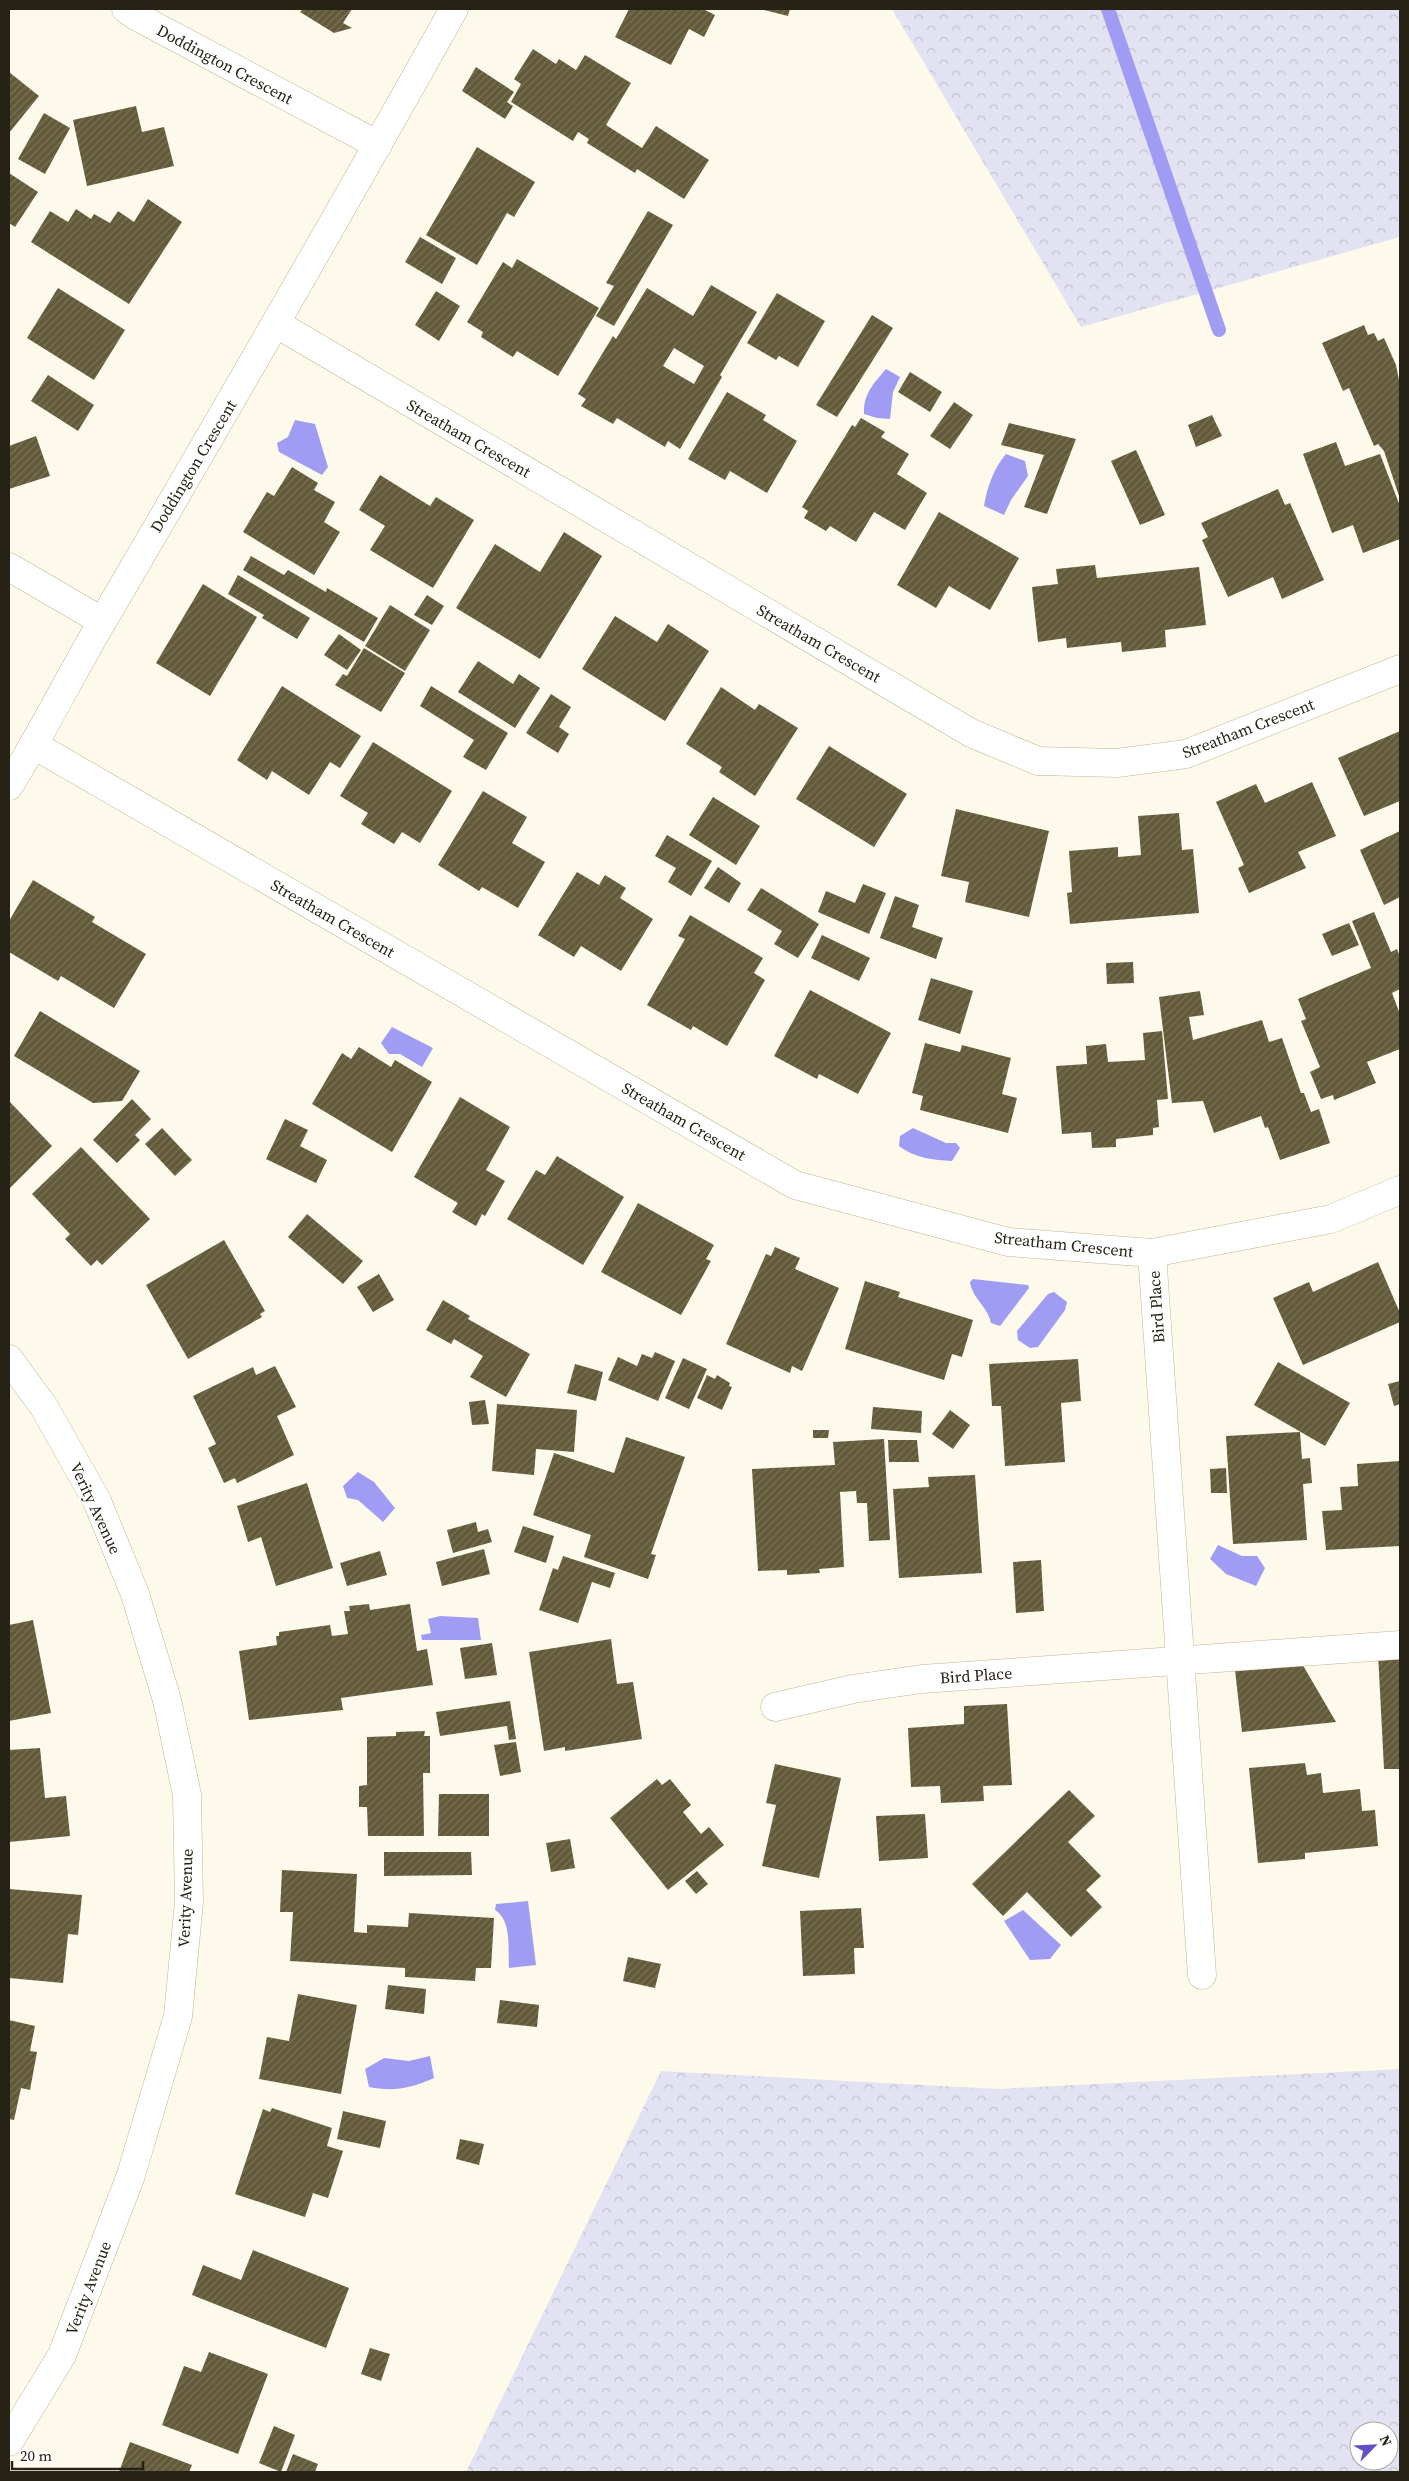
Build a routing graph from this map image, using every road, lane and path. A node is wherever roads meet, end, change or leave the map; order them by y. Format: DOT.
graph roads {
  1 [pos="126,9"];
  2 [pos="454,9"];
  3 [pos="378,145"];
  4 [pos="277,324"];
  5 [pos="9,567"];
  6 [pos="102,621"];
  7 [pos="1400,669"];
  8 [pos="34,745"];
  9 [pos="9,786"];
  10 [pos="1400,1190"];
  11 [pos="1152,1253"];
  12 [pos="9,1359"];
  13 [pos="1400,1645"];
  14 [pos="1180,1660"];
  15 [pos="775,1706"];
  16 [pos="1202,1975"];
  17 [pos="9,2442"];
  1 -- 3 [label="street, Doddington Crescent"];
  2 -- 3 [label="street, Doddington Crescent"];
  3 -- 4 [label="street, Doddington Crescent"];
  4 -- 6 [label="street, Doddington Crescent"];
  4 -- 7 [label="street, Streatham Crescent"];
  5 -- 6 [label="street"];
  6 -- 8 [label="street, Doddington Crescent"];
  8 -- 9 [label="street, Doddington Crescent"];
  8 -- 11 [label="street, Streatham Crescent"];
  10 -- 11 [label="street, Streatham Crescent"];
  11 -- 14 [label="street, Bird Place"];
  12 -- 17 [label="street, Verity Avenue"];
  13 -- 14 [label="street, Bird Place"];
  14 -- 15 [label="street, Bird Place"];
  14 -- 16 [label="street, Bird Place"];
}
